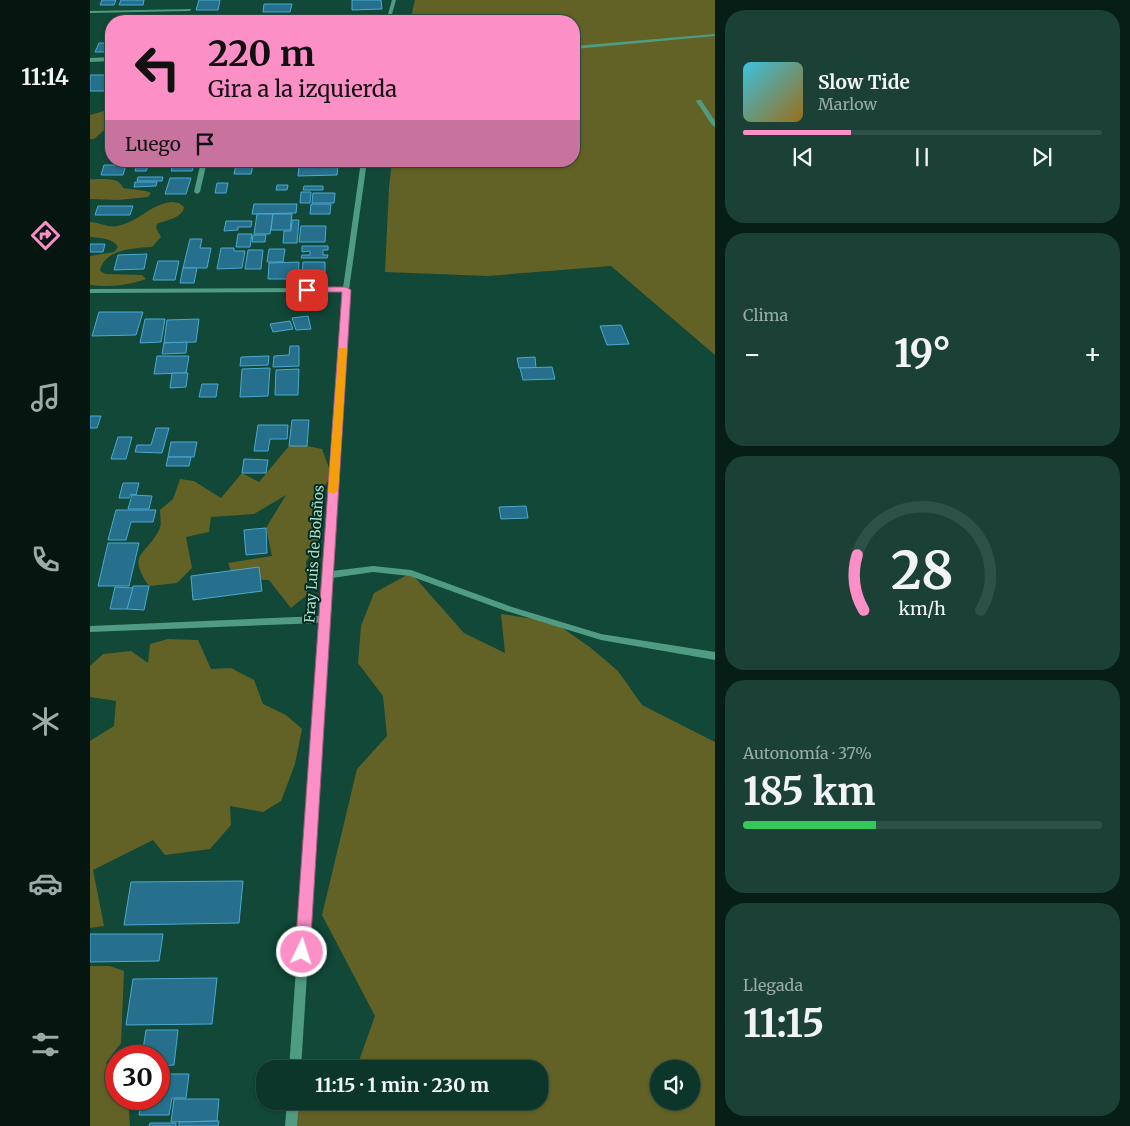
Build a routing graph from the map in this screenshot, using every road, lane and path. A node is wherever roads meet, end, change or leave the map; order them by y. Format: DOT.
graph roads {
  1 [pos="394,0"];
  2 [pos="189,10"];
  3 [pos="90,12"];
  4 [pos="390,15"];
  5 [pos="715,35"];
  6 [pos="580,47"];
  7 [pos="105,59"];
  8 [pos="90,60"];
  9 [pos="699,101"];
  10 [pos="715,125"];
  11 [pos="203,167"];
  12 [pos="363,167"];
  13 [pos="197,192"];
  14 [pos="346,290"];
  15 [pos="90,291"];
  16 [pos="327,574"];
  17 [pos="324,619"];
  18 [pos="90,629"];
  19 [pos="715,656"];
  20 [pos="296,1060"];
  21 [pos="292,1110"];
  22 [pos="291,1126"];
  1 -- 4 [label="street"];
  2 -- 3 [label="street"];
  5 -- 6 [label="street"];
  7 -- 8 [label="street"];
  9 -- 10 [label="street"];
  11 -- 13 [label="lane"];
  12 -- 14 [label="street, Fray Luis de Bolaños"];
  14 -- 15 [label="street"];
  14 -- 16 [label="street, Fray Luis de Bolaños"];
  16 -- 17 [label="street, Fray Luis de Bolaños"];
  16 -- 19 [label="street"];
  17 -- 18 [label="street"];
  17 -- 20 [label="street, Fray Luis de Bolaños"];
  21 -- 22 [label="street"];
}
